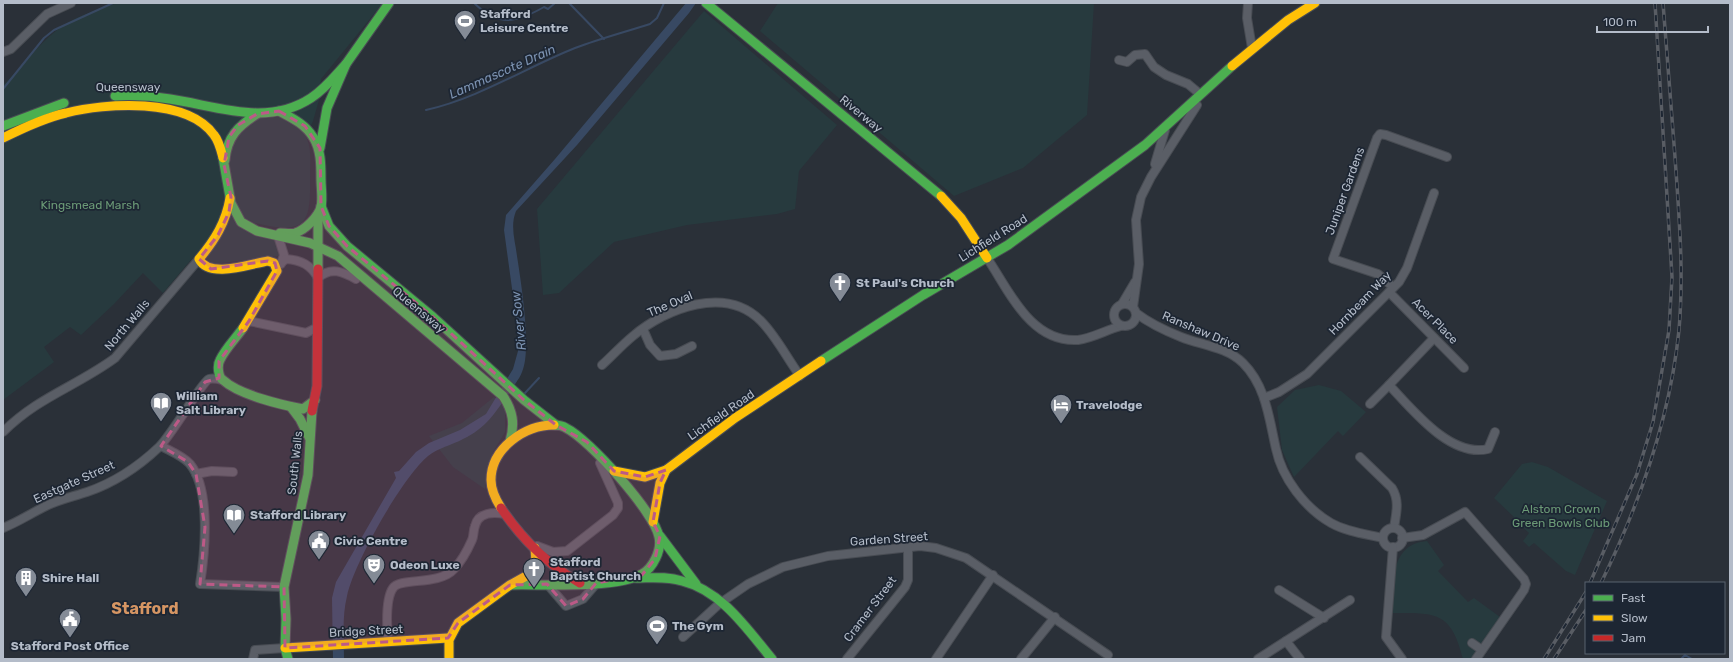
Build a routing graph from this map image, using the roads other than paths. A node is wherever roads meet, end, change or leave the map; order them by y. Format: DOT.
graph roads {
  1 [pos="70,3"];
  2 [pos="389,3"];
  3 [pos="1248,3"];
  4 [pos="1315,3"];
  5 [pos="709,5"];
  6 [pos="1252,48"];
  7 [pos="3,52"];
  8 [pos="1119,60"];
  9 [pos="346,64"];
  10 [pos="1208,87"];
  11 [pos="1200,94"];
  12 [pos="99,98"];
  13 [pos="78,101"];
  14 [pos="279,111"];
  15 [pos="257,114"];
  16 [pos="3,126"];
  17 [pos="1167,126"];
  18 [pos="3,138"];
  19 [pos="320,148"];
  20 [pos="1447,157"];
  21 [pos="224,165"];
  22 [pos="1151,176"];
  23 [pos="1434,193"];
  24 [pos="231,197"];
  25 [pos="320,210"];
  26 [pos="274,235"];
  27 [pos="319,246"];
  28 [pos="987,258"];
  29 [pos="199,259"];
  30 [pos="282,262"];
  31 [pos="277,271"];
  32 [pos="1138,277"];
  33 [pos="318,278"];
  34 [pos="372,287"];
  35 [pos="1391,290"];
  36 [pos="1122,304"];
  37 [pos="1135,310"];
  38 [pos="1113,318"];
  39 [pos="249,321"];
  40 [pos="1146,321"];
  41 [pos="1133,323"];
  42 [pos="1121,326"];
  43 [pos="318,327"];
  44 [pos="643,328"];
  45 [pos="1109,329"];
  46 [pos="1434,338"];
  47 [pos="692,346"];
  48 [pos="602,365"];
  49 [pos="1464,368"];
  50 [pos="800,376"];
  51 [pos="222,380"];
  52 [pos="1389,385"];
  53 [pos="1264,398"];
  54 [pos="315,400"];
  55 [pos="1370,404"];
  56 [pos="291,408"];
  57 [pos="556,425"];
  58 [pos="3,432"];
  59 [pos="1495,432"];
  60 [pos="310,440"];
  61 [pos="510,441"];
  62 [pos="587,442"];
  63 [pos="161,446"];
  64 [pos="1360,458"];
  65 [pos="666,470"];
  66 [pos="614,471"];
  67 [pos="234,472"];
  68 [pos="196,474"];
  69 [pos="506,514"];
  70 [pos="653,522"];
  71 [pos="3,528"];
  72 [pos="1394,528"];
  73 [pos="660,536"];
  74 [pos="1383,538"];
  75 [pos="1402,538"];
  76 [pos="533,545"];
  77 [pos="1392,547"];
  78 [pos="908,548"];
  79 [pos="993,575"];
  80 [pos="631,579"];
  81 [pos="580,583"];
  82 [pos="596,583"];
  83 [pos="547,584"];
  84 [pos="696,584"];
  85 [pos="510,585"];
  86 [pos="284,587"];
  87 [pos="1279,590"];
  88 [pos="1350,600"];
  89 [pos="722,602"];
  90 [pos="1055,617"];
  91 [pos="1324,618"];
  92 [pos="448,638"];
  93 [pos="682,638"];
  94 [pos="1286,641"];
  95 [pos="388,642"];
  96 [pos="1472,643"];
  97 [pos="285,648"];
  98 [pos="1482,650"];
  99 [pos="1108,655"];
  100 [pos="253,659"];
  101 [pos="288,659"];
  102 [pos="449,659"];
  103 [pos="772,659"];
  104 [pos="847,659"];
  105 [pos="936,659"];
  106 [pos="1021,659"];
  107 [pos="1258,659"];
  108 [pos="1300,659"];
  109 [pos="1402,659"];
  110 [pos="1476,659"];
  1 -- 7 [label="street"];
  2 -- 9 [label="main road"];
  3 -- 6 [label="street"];
  4 -- 6 [label="main road, Lichfield Road"];
  5 -- 28 [label="main road, Riverway"];
  6 -- 10 [label="main road, Lichfield Road"];
  8 -- 11 [label="street"];
  9 -- 14 [label="main road, Queensway"];
  9 -- 19 [label="main road, Queensway"];
  10 -- 11 [label="main road, Lichfield Road"];
  10 -- 22 [label="street"];
  11 -- 17 [label="main road, Lichfield Road"];
  12 -- 15 [label="main road, Queensway"];
  13 -- 16 [label="main road"];
  14 -- 15 [label="main road, Queensway"];
  14 -- 19 [label="main road"];
  15 -- 21 [label="main road, Queensway"];
  17 -- 22 [label="street"];
  17 -- 28 [label="main road, Lichfield Road"];
  18 -- 21 [label="main road, Queensway"];
  19 -- 25 [label="main road, Queensway"];
  20 -- 35 [label="street, Juniper Gardens"];
  21 -- 24 [label="main road, Queensway"];
  22 -- 32 [label="street"];
  23 -- 35 [label="street, Hornbeam Way"];
  24 -- 26 [label="main road, Queensway"];
  24 -- 29 [label="main road, North Walls"];
  25 -- 26 [label="main road, Queensway"];
  25 -- 27 [label="main road, South Walls"];
  25 -- 57 [label="main road, Queensway"];
  26 -- 27 [label="main road, Queensway"];
  26 -- 30 [label="street"];
  27 -- 33 [label="main road, South Walls"];
  27 -- 34 [label="main road, Queensway"];
  28 -- 45 [label="street"];
  28 -- 50 [label="main road, Lichfield Road"];
  29 -- 31 [label="main road"];
  29 -- 58 [label="street, North Walls"];
  30 -- 31 [label="street"];
  30 -- 33 [label="street"];
  31 -- 39 [label="main road"];
  32 -- 36 [label="street"];
  32 -- 37 [label="street"];
  33 -- 34 [label="street"];
  33 -- 43 [label="main road, South Walls"];
  34 -- 61 [label="main road, Queensway"];
  35 -- 46 [label="street, Acer Place"];
  35 -- 53 [label="street, Hornbeam Way"];
  36 -- 37 [label="street"];
  36 -- 38 [label="street"];
  37 -- 40 [label="street, Ranshaw Drive"];
  37 -- 41 [label="street"];
  38 -- 42 [label="street"];
  38 -- 45 [label="street"];
  39 -- 43 [label="street"];
  39 -- 51 [label="main road"];
  40 -- 41 [label="street, Ranshaw Drive"];
  40 -- 53 [label="street, Ranshaw Drive"];
  41 -- 42 [label="street"];
  42 -- 45 [label="street"];
  43 -- 54 [label="main road, South Walls"];
  44 -- 47 [label="street"];
  44 -- 48 [label="street, The Oval"];
  44 -- 50 [label="street, The Oval"];
  46 -- 49 [label="street, Acer Place"];
  46 -- 52 [label="street"];
  50 -- 65 [label="main road, Lichfield Road"];
  51 -- 56 [label="main road"];
  51 -- 63 [label="street, Eastgate Street"];
  52 -- 55 [label="street"];
  52 -- 59 [label="street"];
  53 -- 74 [label="street, Ranshaw Drive"];
  54 -- 56 [label="main road"];
  54 -- 60 [label="main road, South Walls"];
  56 -- 60 [label="main road"];
  57 -- 61 [label="main road"];
  57 -- 62 [label="main road"];
  60 -- 86 [label="main road, South Walls"];
  61 -- 69 [label="main road"];
  62 -- 66 [label="main road"];
  62 -- 76 [label="street"];
  63 -- 68 [label="street"];
  63 -- 71 [label="street, Eastgate Street"];
  64 -- 72 [label="street"];
  65 -- 66 [label="main road, Lichfield Road"];
  65 -- 70 [label="main road"];
  66 -- 70 [label="main road"];
  67 -- 68 [label="street"];
  68 -- 86 [label="street"];
  69 -- 76 [label="main road"];
  69 -- 95 [label="street"];
  70 -- 73 [label="main road"];
  72 -- 74 [label="street"];
  72 -- 75 [label="street"];
  73 -- 80 [label="main road"];
  73 -- 84 [label="main road"];
  74 -- 77 [label="street"];
  75 -- 77 [label="street"];
  75 -- 98 [label="street"];
  76 -- 81 [label="main road"];
  76 -- 85 [label="main road"];
  77 -- 109 [label="street"];
  78 -- 79 [label="street, Garden Street"];
  78 -- 89 [label="street, Garden Street"];
  78 -- 104 [label="street, Cramer Street"];
  79 -- 90 [label="street, Garden Street"];
  79 -- 105 [label="street"];
  80 -- 82 [label="main road"];
  80 -- 84 [label="main road"];
  81 -- 82 [label="main road"];
  81 -- 83 [label="main road"];
  82 -- 83 [label="street"];
  83 -- 85 [label="main road"];
  84 -- 89 [label="main road"];
  85 -- 92 [label="main road"];
  86 -- 97 [label="main road, South Walls"];
  87 -- 91 [label="street"];
  88 -- 91 [label="street"];
  89 -- 93 [label="street, Garden Street"];
  89 -- 103 [label="main road"];
  90 -- 99 [label="street, Garden Street"];
  90 -- 106 [label="street"];
  91 -- 94 [label="street"];
  92 -- 95 [label="main road, Bridge Street"];
  92 -- 102 [label="main road"];
  94 -- 107 [label="street"];
  94 -- 108 [label="street"];
  95 -- 97 [label="main road, Bridge Street"];
  96 -- 98 [label="street"];
  97 -- 100 [label="street"];
  97 -- 101 [label="main road, South Walls"];
  98 -- 110 [label="street"];
}
